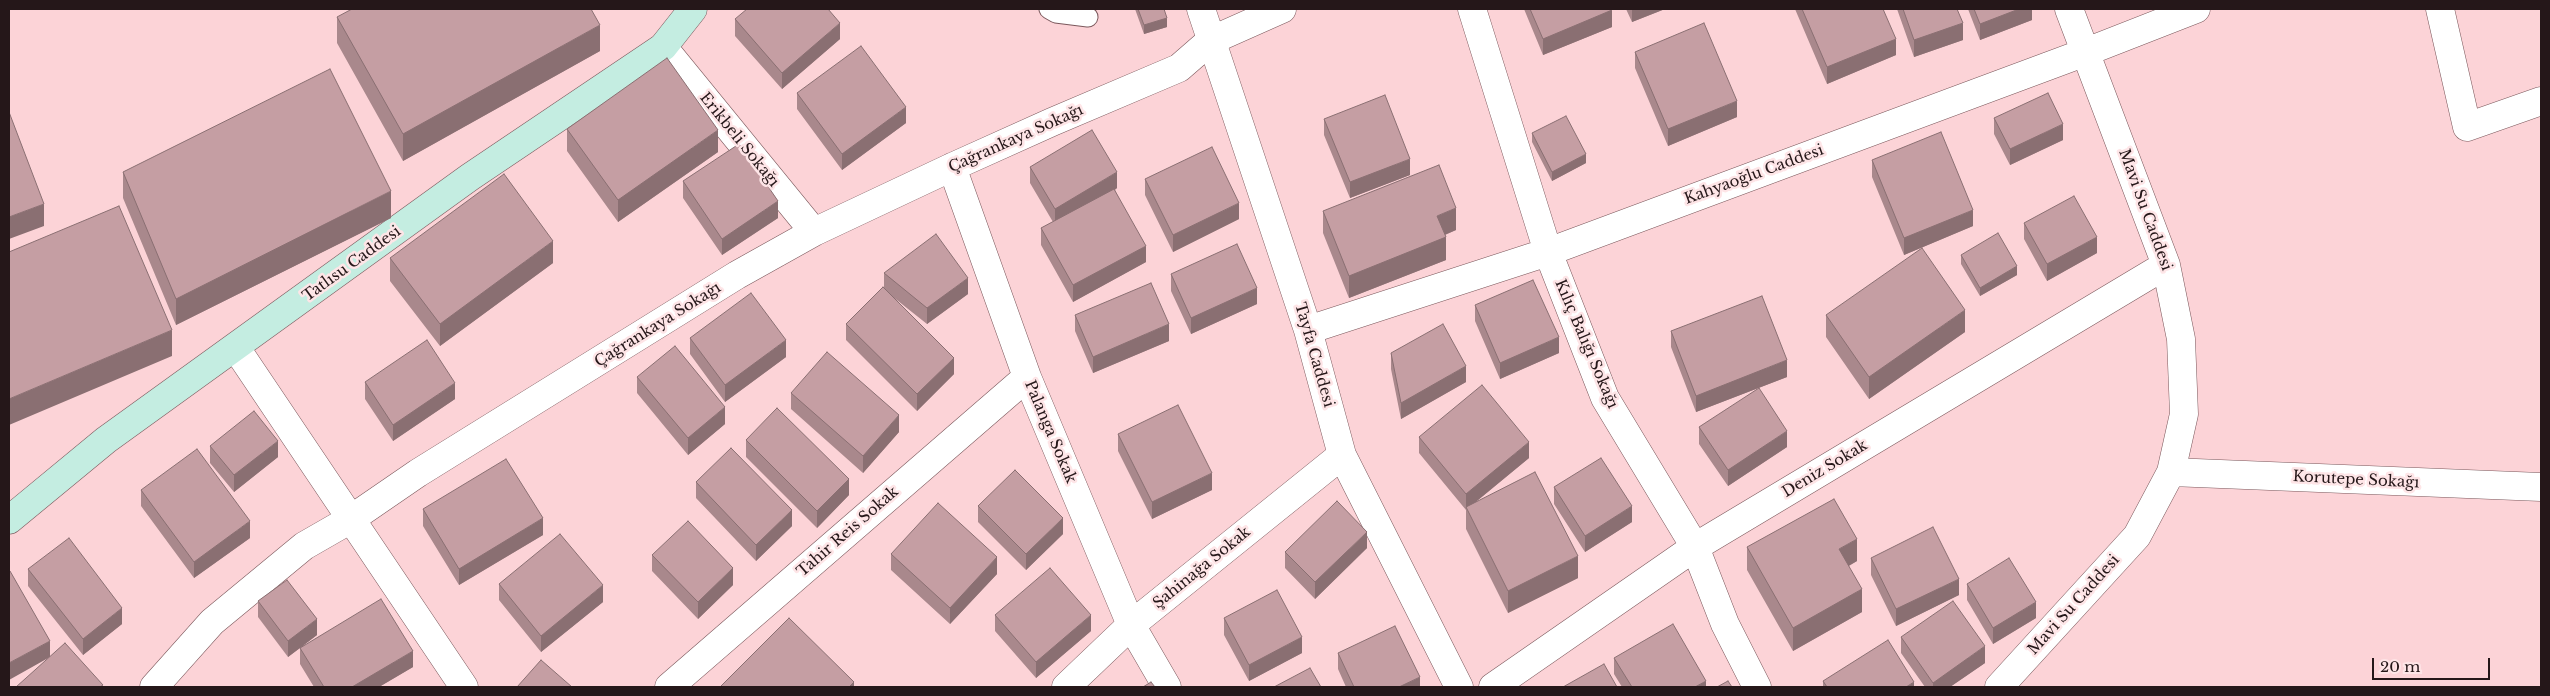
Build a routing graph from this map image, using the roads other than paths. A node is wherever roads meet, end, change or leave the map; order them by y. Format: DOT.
graph roads {
  1 [pos="693,9"];
  2 [pos="1049,9"];
  3 [pos="1201,9"];
  4 [pos="1282,9"];
  5 [pos="1472,9"];
  6 [pos="2069,9"];
  7 [pos="2196,9"];
  8 [pos="2440,9"];
  9 [pos="1088,17"];
  10 [pos="1210,41"];
  11 [pos="663,47"];
  12 [pos="2086,52"];
  13 [pos="2541,102"];
  14 [pos="952,167"];
  15 [pos="814,232"];
  16 [pos="1548,252"];
  17 [pos="2166,266"];
  18 [pos="1308,330"];
  19 [pos="236,348"];
  20 [pos="1027,377"];
  21 [pos="1342,455"];
  22 [pos="2171,472"];
  23 [pos="2541,487"];
  24 [pos="351,519"];
  25 [pos="9,520"];
  26 [pos="1694,547"];
  27 [pos="1131,625"];
  28 [pos="154,687"];
  29 [pos="464,687"];
  30 [pos="669,687"];
  31 [pos="1066,687"];
  32 [pos="1167,687"];
  33 [pos="1459,687"];
  34 [pos="1493,687"];
  35 [pos="1757,687"];
  36 [pos="1999,687"];
  1 -- 11 [label="main road, Tatlısu Caddesi"];
  2 -- 9 [label="lane"];
  3 -- 10 [label="street, Tayfa Caddesi"];
  4 -- 10 [label="street, Çağrankaya Sokağı"];
  5 -- 16 [label="street, Kılıç Balığı Sokağı"];
  6 -- 12 [label="street, Mavi Su Caddesi"];
  7 -- 12 [label="street, Kahyaoğlu Caddesi"];
  8 -- 13 [label="street"];
  10 -- 14 [label="street, Çağrankaya Sokağı"];
  10 -- 18 [label="street, Tayfa Caddesi"];
  11 -- 15 [label="street, Erikbeli Sokağı"];
  11 -- 19 [label="main road, Tatlısu Caddesi"];
  12 -- 16 [label="street, Kahyaoğlu Caddesi"];
  12 -- 17 [label="street, Mavi Su Caddesi"];
  14 -- 15 [label="street, Çağrankaya Sokağı"];
  14 -- 20 [label="street, Palanga Sokak"];
  15 -- 24 [label="street, Çağrankaya Sokağı"];
  16 -- 18 [label="street, Kahyaoğlu Caddesi"];
  16 -- 26 [label="street, Kılıç Balığı Sokağı"];
  17 -- 22 [label="street, Mavi Su Caddesi"];
  17 -- 26 [label="street, Deniz Sokak"];
  18 -- 21 [label="street, Tayfa Caddesi"];
  19 -- 24 [label="street"];
  19 -- 25 [label="main road, Tatlısu Caddesi"];
  20 -- 27 [label="street, Palanga Sokak"];
  20 -- 30 [label="street, Tahir Reis Sokak"];
  21 -- 27 [label="street, Şahinağa Sokak"];
  21 -- 33 [label="street, Tayfa Caddesi"];
  22 -- 23 [label="street, Korutepe Sokağı"];
  22 -- 36 [label="street, Mavi Su Caddesi"];
  24 -- 28 [label="street, Çağrankaya Sokağı"];
  24 -- 29 [label="street"];
  26 -- 34 [label="street, Deniz Sokak"];
  26 -- 35 [label="street, Kılıç Balığı Sokağı"];
  27 -- 31 [label="street, Şahinağa Sokak"];
  27 -- 32 [label="street, Palanga Sokak"];
}
